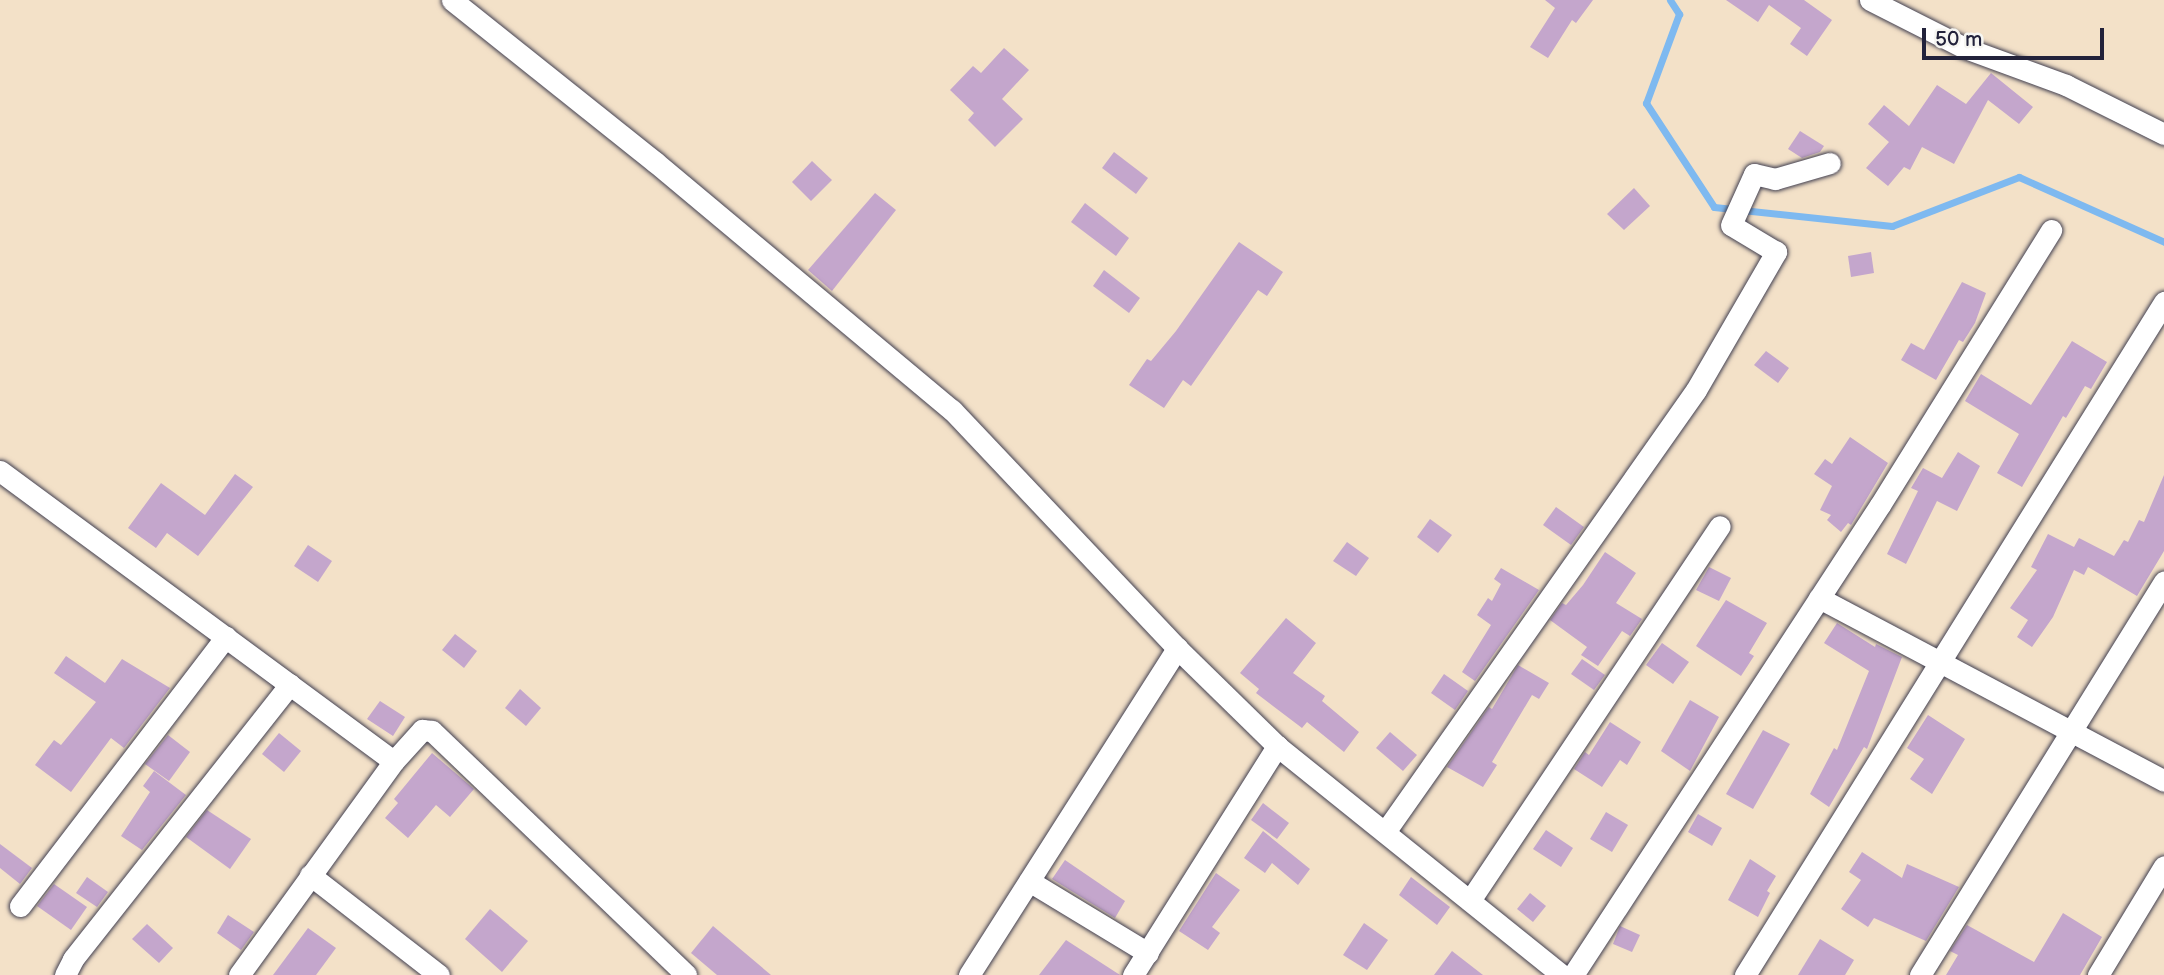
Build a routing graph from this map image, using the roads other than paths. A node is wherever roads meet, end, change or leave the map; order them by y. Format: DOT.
graph roads {
  1 [pos="452,0"];
  2 [pos="1870,0"];
  3 [pos="2164,134"];
  4 [pos="1830,163"];
  5 [pos="2051,230"];
  6 [pos="2164,302"];
  7 [pos="0,471"];
  8 [pos="1720,526"];
  9 [pos="2164,581"];
  10 [pos="1819,598"];
  11 [pos="226,637"];
  12 [pos="1177,648"];
  13 [pos="1940,662"];
  14 [pos="290,684"];
  15 [pos="2071,731"];
  16 [pos="1277,746"];
  17 [pos="394,761"];
  18 [pos="2164,781"];
  19 [pos="1385,832"];
  20 [pos="2164,866"];
  21 [pos="310,875"];
  22 [pos="1029,881"];
  23 [pos="1471,899"];
  24 [pos="20,906"];
  25 [pos="1147,953"];
  26 [pos="65,975"];
  27 [pos="239,975"];
  28 [pos="439,975"];
  29 [pos="686,975"];
  30 [pos="969,975"];
  31 [pos="1133,975"];
  32 [pos="1562,975"];
  33 [pos="1573,975"];
  34 [pos="1745,975"];
  35 [pos="1920,975"];
  36 [pos="2098,975"];
  1 -- 12 [label="street"];
  2 -- 3 [label="street"];
  4 -- 19 [label="street"];
  5 -- 10 [label="street"];
  6 -- 13 [label="street"];
  7 -- 11 [label="street"];
  8 -- 23 [label="street"];
  9 -- 15 [label="street"];
  10 -- 13 [label="street"];
  10 -- 33 [label="street"];
  11 -- 14 [label="street"];
  11 -- 24 [label="street"];
  12 -- 16 [label="street"];
  12 -- 22 [label="street"];
  13 -- 15 [label="street"];
  13 -- 34 [label="street"];
  14 -- 17 [label="street"];
  14 -- 26 [label="street"];
  15 -- 18 [label="street"];
  15 -- 35 [label="street"];
  16 -- 19 [label="street"];
  16 -- 25 [label="street"];
  17 -- 21 [label="street"];
  17 -- 29 [label="street"];
  19 -- 23 [label="street"];
  20 -- 36 [label="street"];
  21 -- 27 [label="street"];
  21 -- 28 [label="street"];
  22 -- 25 [label="street"];
  22 -- 30 [label="street"];
  23 -- 32 [label="street"];
  25 -- 31 [label="street"];
}
